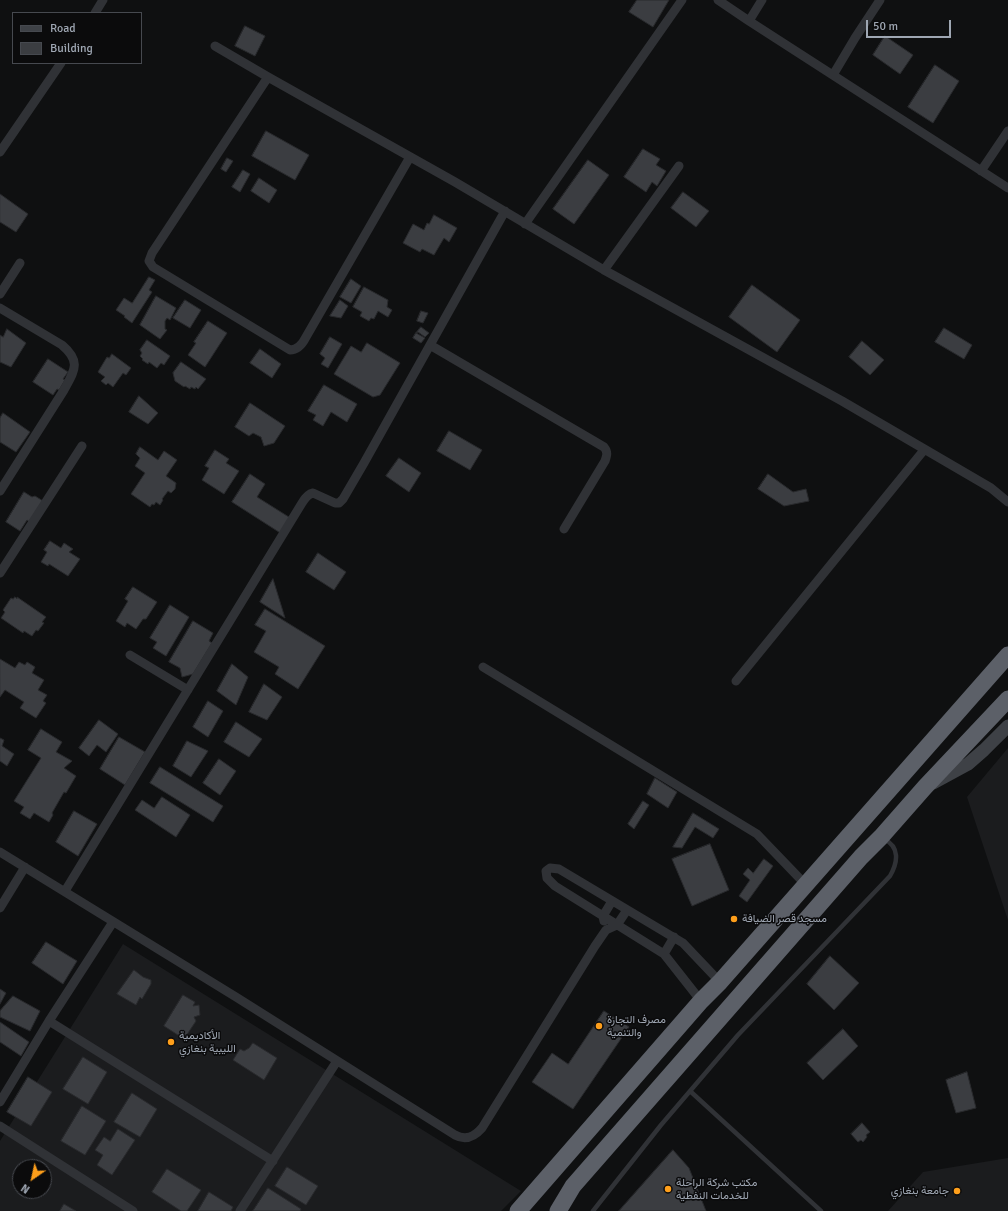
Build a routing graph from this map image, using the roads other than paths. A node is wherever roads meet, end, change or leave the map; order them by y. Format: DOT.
graph roads {
  1 [pos="103,0"];
  2 [pos="682,0"];
  3 [pos="718,0"];
  4 [pos="762,0"];
  5 [pos="880,0"];
  6 [pos="96,12"];
  7 [pos="749,21"];
  8 [pos="215,46"];
  9 [pos="60,64"];
  10 [pos="833,75"];
  11 [pos="268,77"];
  12 [pos="1008,131"];
  13 [pos="0,152"];
  14 [pos="410,157"];
  15 [pos="679,166"];
  16 [pos="981,171"];
  17 [pos="1008,188"];
  18 [pos="505,212"];
  19 [pos="525,224"];
  20 [pos="20,263"];
  21 [pos="604,270"];
  22 [pos="0,294"];
  23 [pos="0,308"];
  24 [pos="430,345"];
  25 [pos="82,446"];
  26 [pos="924,450"];
  27 [pos="0,491"];
  28 [pos="1008,502"];
  29 [pos="564,529"];
  30 [pos="0,573"];
  31 [pos="130,655"];
  32 [pos="1008,655"];
  33 [pos="483,667"];
  34 [pos="736,681"];
  35 [pos="188,690"];
  36 [pos="1008,699"];
  37 [pos="1008,726"];
  38 [pos="925,787"];
  39 [pos="880,837"];
  40 [pos="0,852"];
  41 [pos="26,867"];
  42 [pos="806,884"];
  43 [pos="65,891"];
  44 [pos="612,901"];
  45 [pos="0,908"];
  46 [pos="627,910"];
  47 [pos="603,916"];
  48 [pos="113,922"];
  49 [pos="617,925"];
  50 [pos="606,930"];
  51 [pos="674,937"];
  52 [pos="664,954"];
  53 [pos="720,982"];
  54 [pos="701,1001"];
  55 [pos="49,1021"];
  56 [pos="337,1061"];
  57 [pos="690,1091"];
  58 [pos="0,1102"];
  59 [pos="0,1126"];
  60 [pos="273,1161"];
  61 [pos="573,1186"];
  62 [pos="133,1211"];
  63 [pos="240,1211"];
  64 [pos="518,1211"];
  65 [pos="549,1211"];
  66 [pos="558,1211"];
  67 [pos="593,1211"];
  68 [pos="822,1211"];
  1 -- 6 [label="street"];
  2 -- 19 [label="street"];
  3 -- 7 [label="street"];
  4 -- 7 [label="street"];
  5 -- 10 [label="street"];
  7 -- 10 [label="street"];
  8 -- 11 [label="street"];
  9 -- 13 [label="street"];
  10 -- 16 [label="street"];
  11 -- 14 [label="street"];
  11 -- 14 [label="street"];
  12 -- 16 [label="street"];
  14 -- 18 [label="street"];
  15 -- 21 [label="street"];
  16 -- 17 [label="street"];
  18 -- 19 [label="street"];
  18 -- 24 [label="street"];
  19 -- 21 [label="street"];
  20 -- 22 [label="street"];
  21 -- 26 [label="street"];
  23 -- 27 [label="street"];
  24 -- 29 [label="street"];
  24 -- 35 [label="street"];
  25 -- 30 [label="street"];
  26 -- 28 [label="street"];
  26 -- 34 [label="street"];
  31 -- 35 [label="street"];
  32 -- 42 [label="highway"];
  33 -- 42 [label="street"];
  35 -- 43 [label="street"];
  36 -- 38 [label="highway"];
  37 -- 38 [label="street"];
  38 -- 39 [label="highway"];
  39 -- 57 [label="lane"];
  39 -- 61 [label="highway"];
  40 -- 41 [label="street"];
  41 -- 43 [label="street"];
  41 -- 45 [label="street"];
  42 -- 53 [label="highway"];
  43 -- 48 [label="street"];
  44 -- 46 [label="street"];
  44 -- 47 [label="street"];
  44 -- 47 [label="street"];
  46 -- 49 [label="street"];
  46 -- 51 [label="street"];
  47 -- 49 [label="street"];
  47 -- 50 [label="street"];
  48 -- 55 [label="street"];
  48 -- 56 [label="street"];
  49 -- 50 [label="street"];
  49 -- 52 [label="street"];
  50 -- 56 [label="street"];
  51 -- 52 [label="street"];
  51 -- 53 [label="street"];
  52 -- 54 [label="street"];
  53 -- 54 [label="highway"];
  54 -- 64 [label="highway"];
  55 -- 58 [label="street"];
  55 -- 60 [label="street"];
  56 -- 60 [label="street"];
  57 -- 67 [label="lane"];
  57 -- 68 [label="lane"];
  59 -- 62 [label="street"];
  60 -- 63 [label="street"];
  61 -- 65 [label="highway"];
  61 -- 66 [label="highway"];
}
